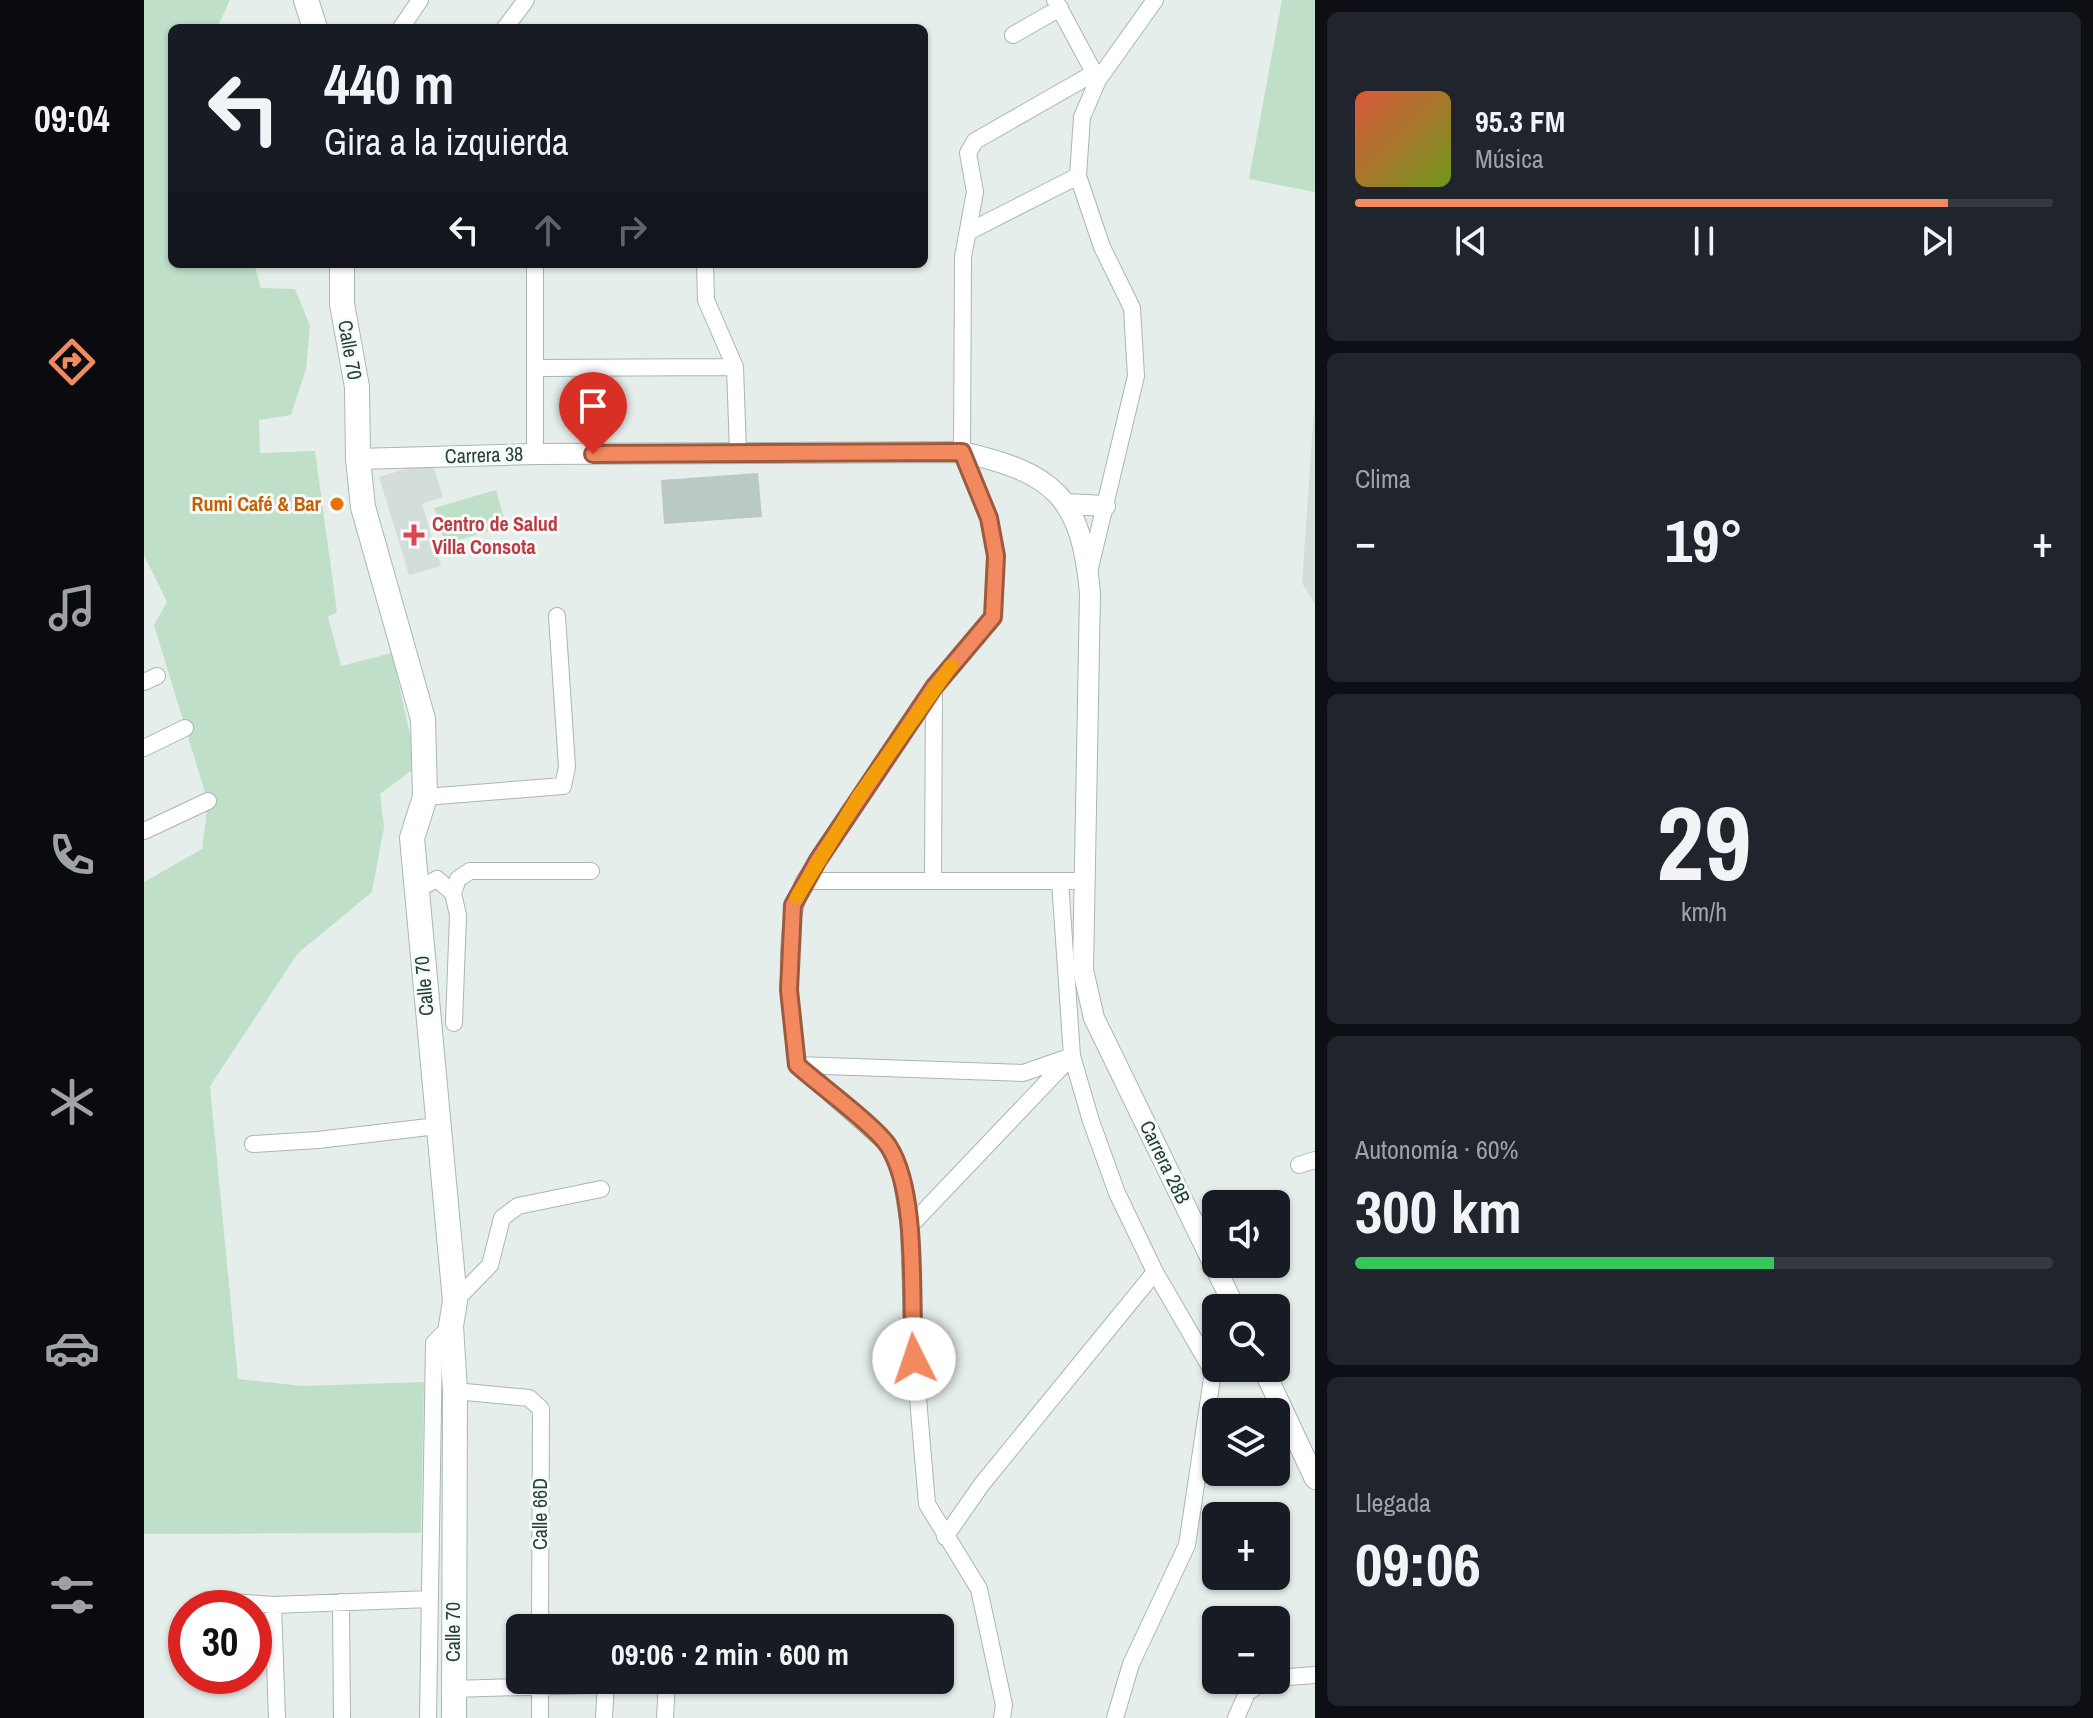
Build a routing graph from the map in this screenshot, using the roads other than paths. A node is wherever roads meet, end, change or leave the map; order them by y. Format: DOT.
graph roads {
  1 [pos="420,0"];
  2 [pos="526,0"];
  3 [pos="1155,0"];
  4 [pos="1058,4"];
  5 [pos="404,24"];
  6 [pos="508,24"];
  7 [pos="1013,35"];
  8 [pos="1096,76"];
  9 [pos="1078,176"];
  10 [pos="970,231"];
  11 [pos="342,268"];
  12 [pos="535,268"];
  13 [pos="705,268"];
  14 [pos="735,367"];
  15 [pos="536,368"];
  16 [pos="738,452"];
  17 [pos="962,452"];
  18 [pos="535,454"];
  19 [pos="358,459"];
  20 [pos="1066,504"];
  21 [pos="1105,506"];
  22 [pos="1089,574"];
  23 [pos="557,616"];
  24 [pos="934,687"];
  25 [pos="185,728"];
  26 [pos="144,748"];
  27 [pos="425,797"];
  28 [pos="208,801"];
  29 [pos="144,831"];
  30 [pos="591,871"];
  31 [pos="804,881"];
  32 [pos="933,881"];
  33 [pos="1060,881"];
  34 [pos="1083,881"];
  35 [pos="416,890"];
  36 [pos="453,893"];
  37 [pos="454,1023"];
  38 [pos="1072,1056"];
  39 [pos="797,1065"];
  40 [pos="437,1126"];
  41 [pos="253,1144"];
  42 [pos="601,1189"];
  43 [pos="909,1227"];
  44 [pos="1155,1272"];
  45 [pos="1228,1294"];
  46 [pos="455,1301"];
  47 [pos="451,1326"];
  48 [pos="1270,1382"];
  49 [pos="455,1391"];
  50 [pos="1315,1479"];
  51 [pos="945,1537"];
  52 [pos="430,1599"];
  53 [pos="341,1602"];
  54 [pos="273,1605"];
  55 [pos="540,1614"];
  56 [pos="1315,1675"];
  57 [pos="1290,1677"];
  58 [pos="506,1685"];
  59 [pos="453,1689"];
  60 [pos="540,1694"];
  61 [pos="605,1694"];
  62 [pos="666,1694"];
  63 [pos="1247,1694"];
  64 [pos="277,1718"];
  65 [pos="342,1718"];
  66 [pos="428,1718"];
  67 [pos="454,1718"];
  68 [pos="540,1718"];
  69 [pos="604,1718"];
  70 [pos="665,1718"];
  71 [pos="1002,1718"];
  72 [pos="1115,1718"];
  73 [pos="1236,1718"];
  1 -- 5 [label="street"];
  2 -- 6 [label="street"];
  3 -- 8 [label="street"];
  4 -- 7 [label="street"];
  4 -- 8 [label="street"];
  8 -- 9 [label="street"];
  8 -- 10 [label="street"];
  9 -- 10 [label="street"];
  9 -- 21 [label="street"];
  10 -- 17 [label="street"];
  11 -- 19 [label="main road, Calle 70"];
  12 -- 15 [label="street"];
  13 -- 14 [label="street"];
  14 -- 15 [label="street"];
  14 -- 16 [label="street"];
  15 -- 18 [label="street"];
  16 -- 17 [label="street, Carrera 38"];
  16 -- 18 [label="street, Carrera 38"];
  17 -- 20 [label="street, Carrera 38"];
  17 -- 24 [label="street"];
  18 -- 19 [label="street, Carrera 38"];
  19 -- 27 [label="main road, Calle 70"];
  20 -- 21 [label="street"];
  20 -- 22 [label="street, Carrera 28B"];
  21 -- 22 [label="street"];
  22 -- 34 [label="street, Carrera 28B"];
  23 -- 27 [label="street"];
  24 -- 31 [label="street"];
  24 -- 32 [label="street"];
  25 -- 26 [label="street"];
  27 -- 35 [label="main road, Calle 70"];
  28 -- 29 [label="street"];
  30 -- 36 [label="street"];
  31 -- 32 [label="street"];
  31 -- 39 [label="street"];
  32 -- 33 [label="street"];
  33 -- 34 [label="street"];
  33 -- 38 [label="street"];
  34 -- 45 [label="street, Carrera 28B"];
  35 -- 36 [label="street"];
  35 -- 40 [label="main road, Calle 70"];
  36 -- 37 [label="street"];
  38 -- 39 [label="street"];
  38 -- 43 [label="street"];
  38 -- 44 [label="street"];
  39 -- 43 [label="street"];
  40 -- 41 [label="street"];
  40 -- 46 [label="main road, Calle 70"];
  42 -- 46 [label="street"];
  43 -- 51 [label="street"];
  44 -- 51 [label="street"];
  44 -- 72 [label="street"];
  46 -- 47 [label="main road, Calle 70"];
  47 -- 49 [label="main road, Calle 70"];
  47 -- 52 [label="street"];
  48 -- 50 [label="street"];
  49 -- 55 [label="street, Calle 66D"];
  49 -- 59 [label="main road, Calle 70"];
  51 -- 71 [label="street"];
  52 -- 53 [label="street"];
  52 -- 66 [label="street"];
  53 -- 54 [label="street"];
  53 -- 65 [label="street"];
  54 -- 64 [label="street"];
  56 -- 57 [label="street"];
  58 -- 59 [label="street"];
  59 -- 67 [label="main road, Calle 70"];
  60 -- 68 [label="street"];
  61 -- 69 [label="street"];
  62 -- 70 [label="street"];
  63 -- 73 [label="street"];
}
